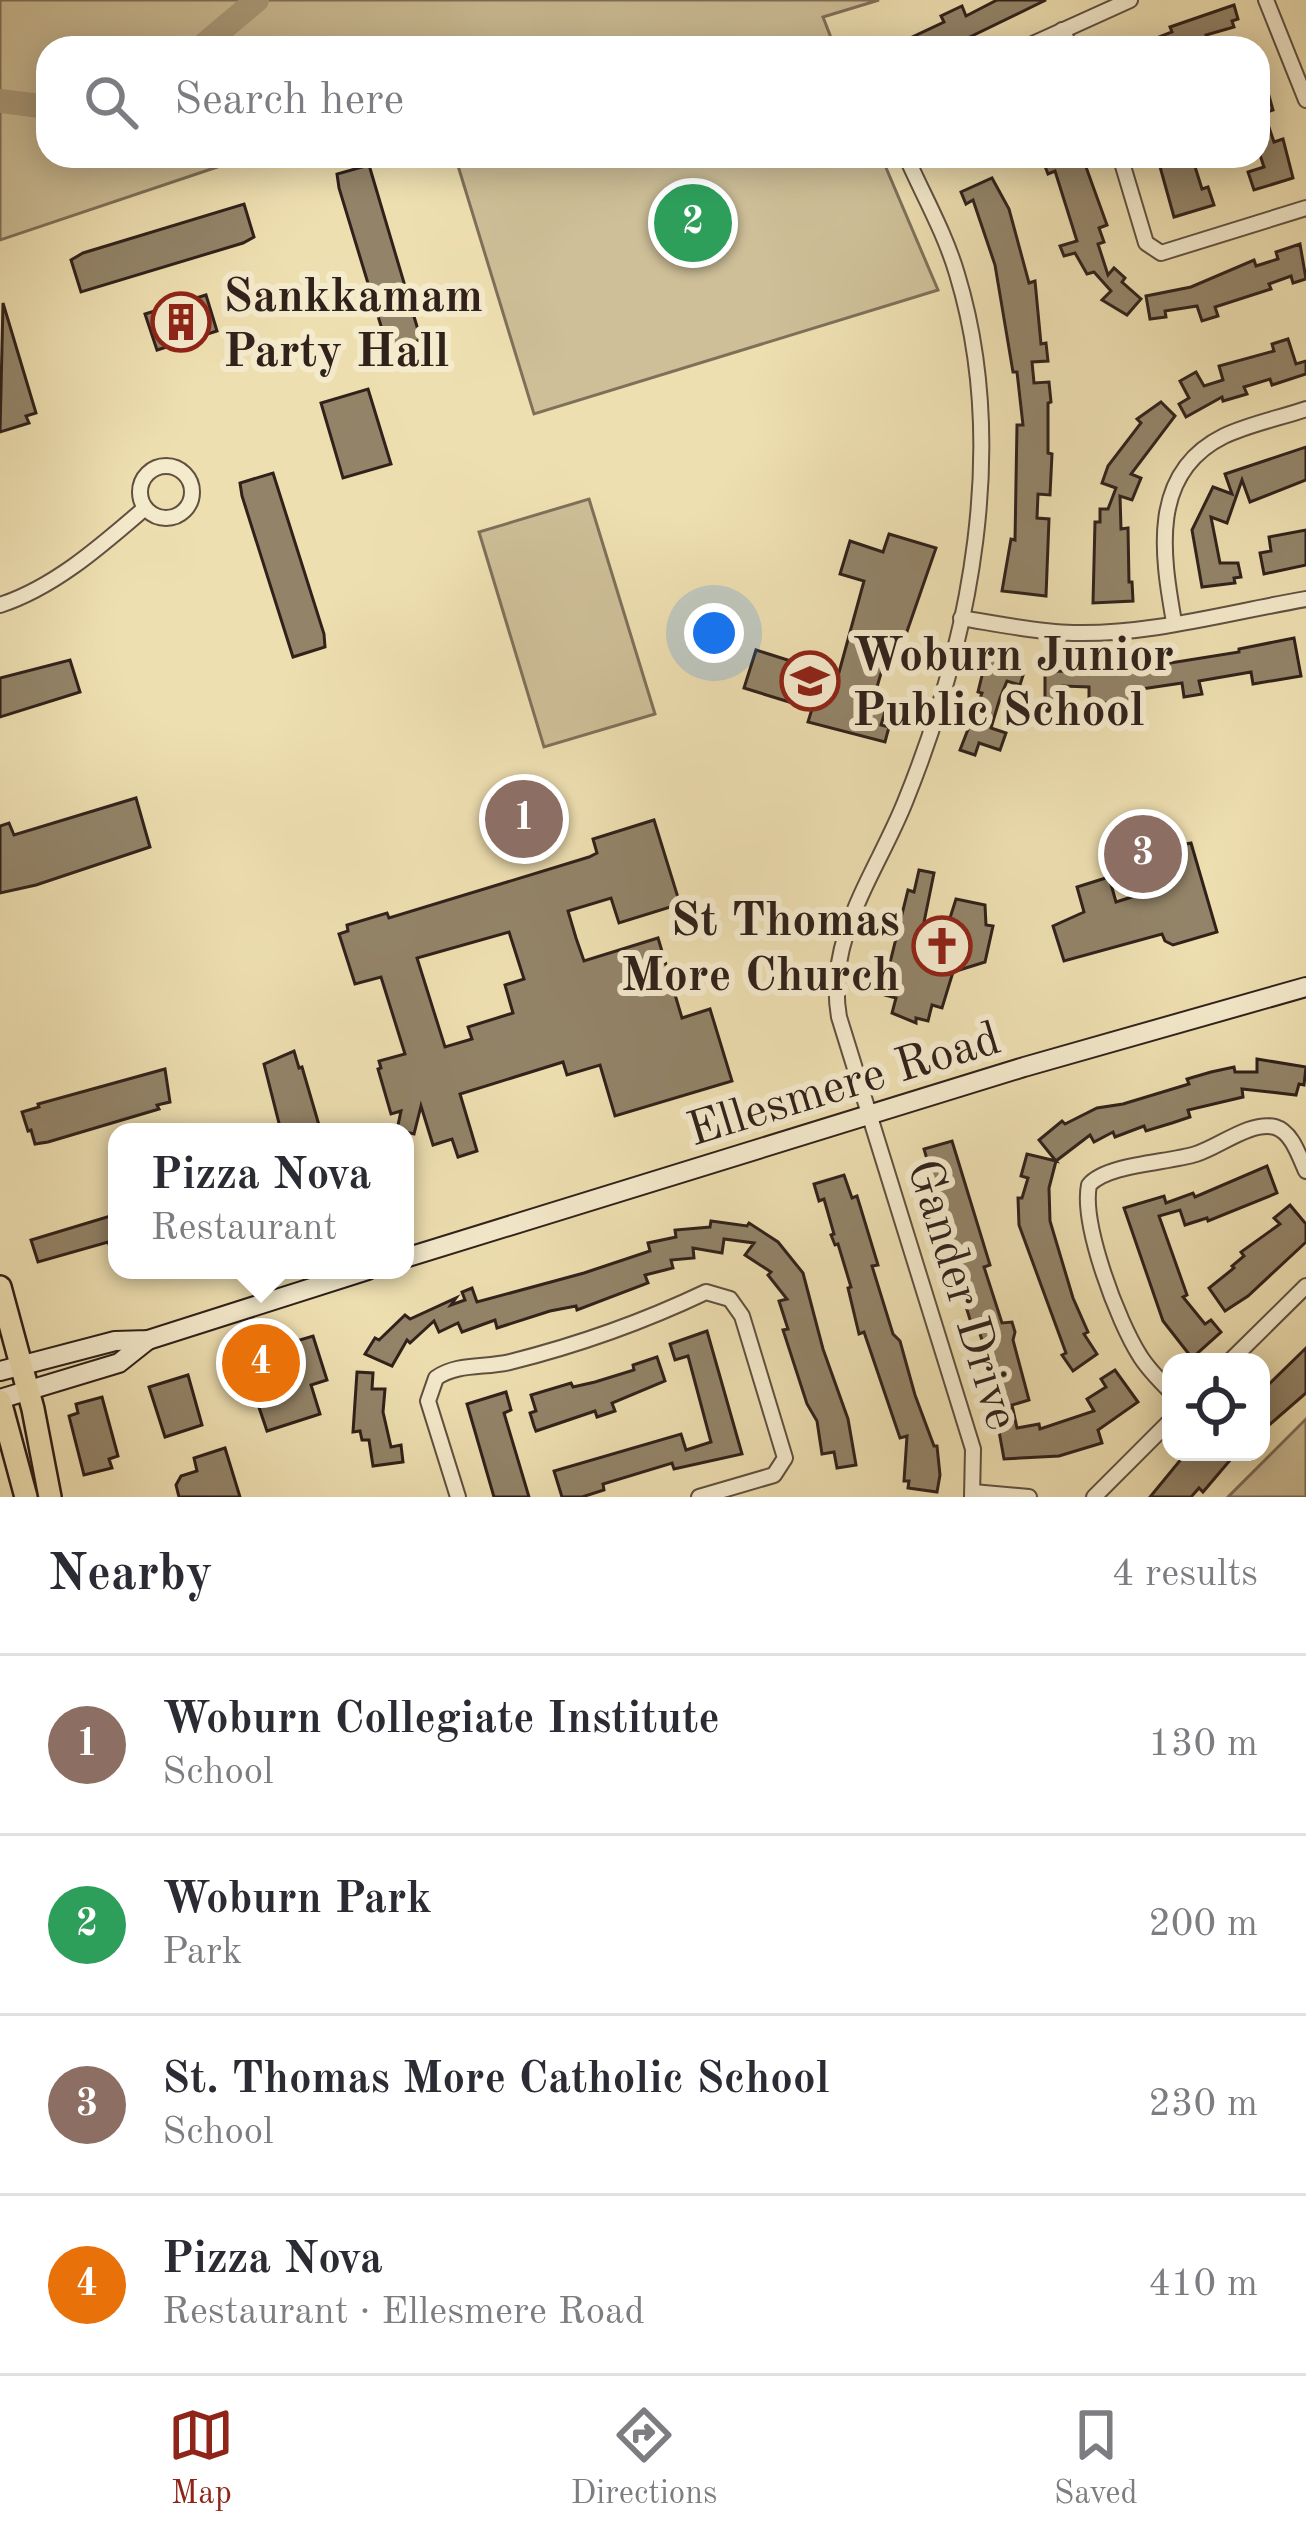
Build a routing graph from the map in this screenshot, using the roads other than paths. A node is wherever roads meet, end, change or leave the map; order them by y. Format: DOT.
graph roads {
  1 [pos="1130,0"];
  2 [pos="1265,0"];
  3 [pos="1062,30"];
  4 [pos="1049,36"];
  5 [pos="1065,36"];
  6 [pos="1306,100"];
  7 [pos="911,168"];
  8 [pos="1124,168"];
  9 [pos="1306,208"];
  10 [pos="1306,410"];
  11 [pos="145,508"];
  12 [pos="1306,599"];
  13 [pos="0,605"];
  14 [pos="962,618"];
  15 [pos="1174,622"];
  16 [pos="1306,987"];
  17 [pos="871,1115"];
  18 [pos="1306,1171"];
  19 [pos="414,1255"];
  20 [pos="340,1279"];
  21 [pos="1306,1286"];
  22 [pos="0,1287"];
  23 [pos="148,1340"];
  24 [pos="1238,1353"];
  25 [pos="11,1368"];
  26 [pos="1162,1382"];
  27 [pos="28,1390"];
  28 [pos="0,1400"];
  29 [pos="1162,1429"];
  30 [pos="973,1495"];
  31 [pos="26,1497"];
  32 [pos="50,1497"];
  33 [pos="458,1497"];
  34 [pos="699,1497"];
  35 [pos="1030,1497"];
  36 [pos="1094,1497"];
  1 -- 3 [label="street"];
  2 -- 6 [label="street"];
  3 -- 4 [label="street"];
  3 -- 5 [label="street"];
  7 -- 14 [label="street, Gander Drive"];
  8 -- 9 [label="street"];
  10 -- 15 [label="street"];
  11 -- 13 [label="street"];
  12 -- 15 [label="street"];
  14 -- 15 [label="street"];
  14 -- 17 [label="street, Gander Drive"];
  16 -- 17 [label="main road, Ellesmere Road"];
  17 -- 19 [label="main road, Ellesmere Road"];
  17 -- 30 [label="street, Gander Drive"];
  18 -- 26 [label="street"];
  20 -- 23 [label="main road"];
  21 -- 24 [label="street"];
  22 -- 25 [label="main road"];
  23 -- 25 [label="main road"];
  23 -- 27 [label="main road"];
  25 -- 27 [label="main road"];
  27 -- 28 [label="main road"];
  27 -- 32 [label="main road"];
  28 -- 31 [label="main road"];
  29 -- 36 [label="street"];
  30 -- 35 [label="street"];
  33 -- 34 [label="street"];
}
